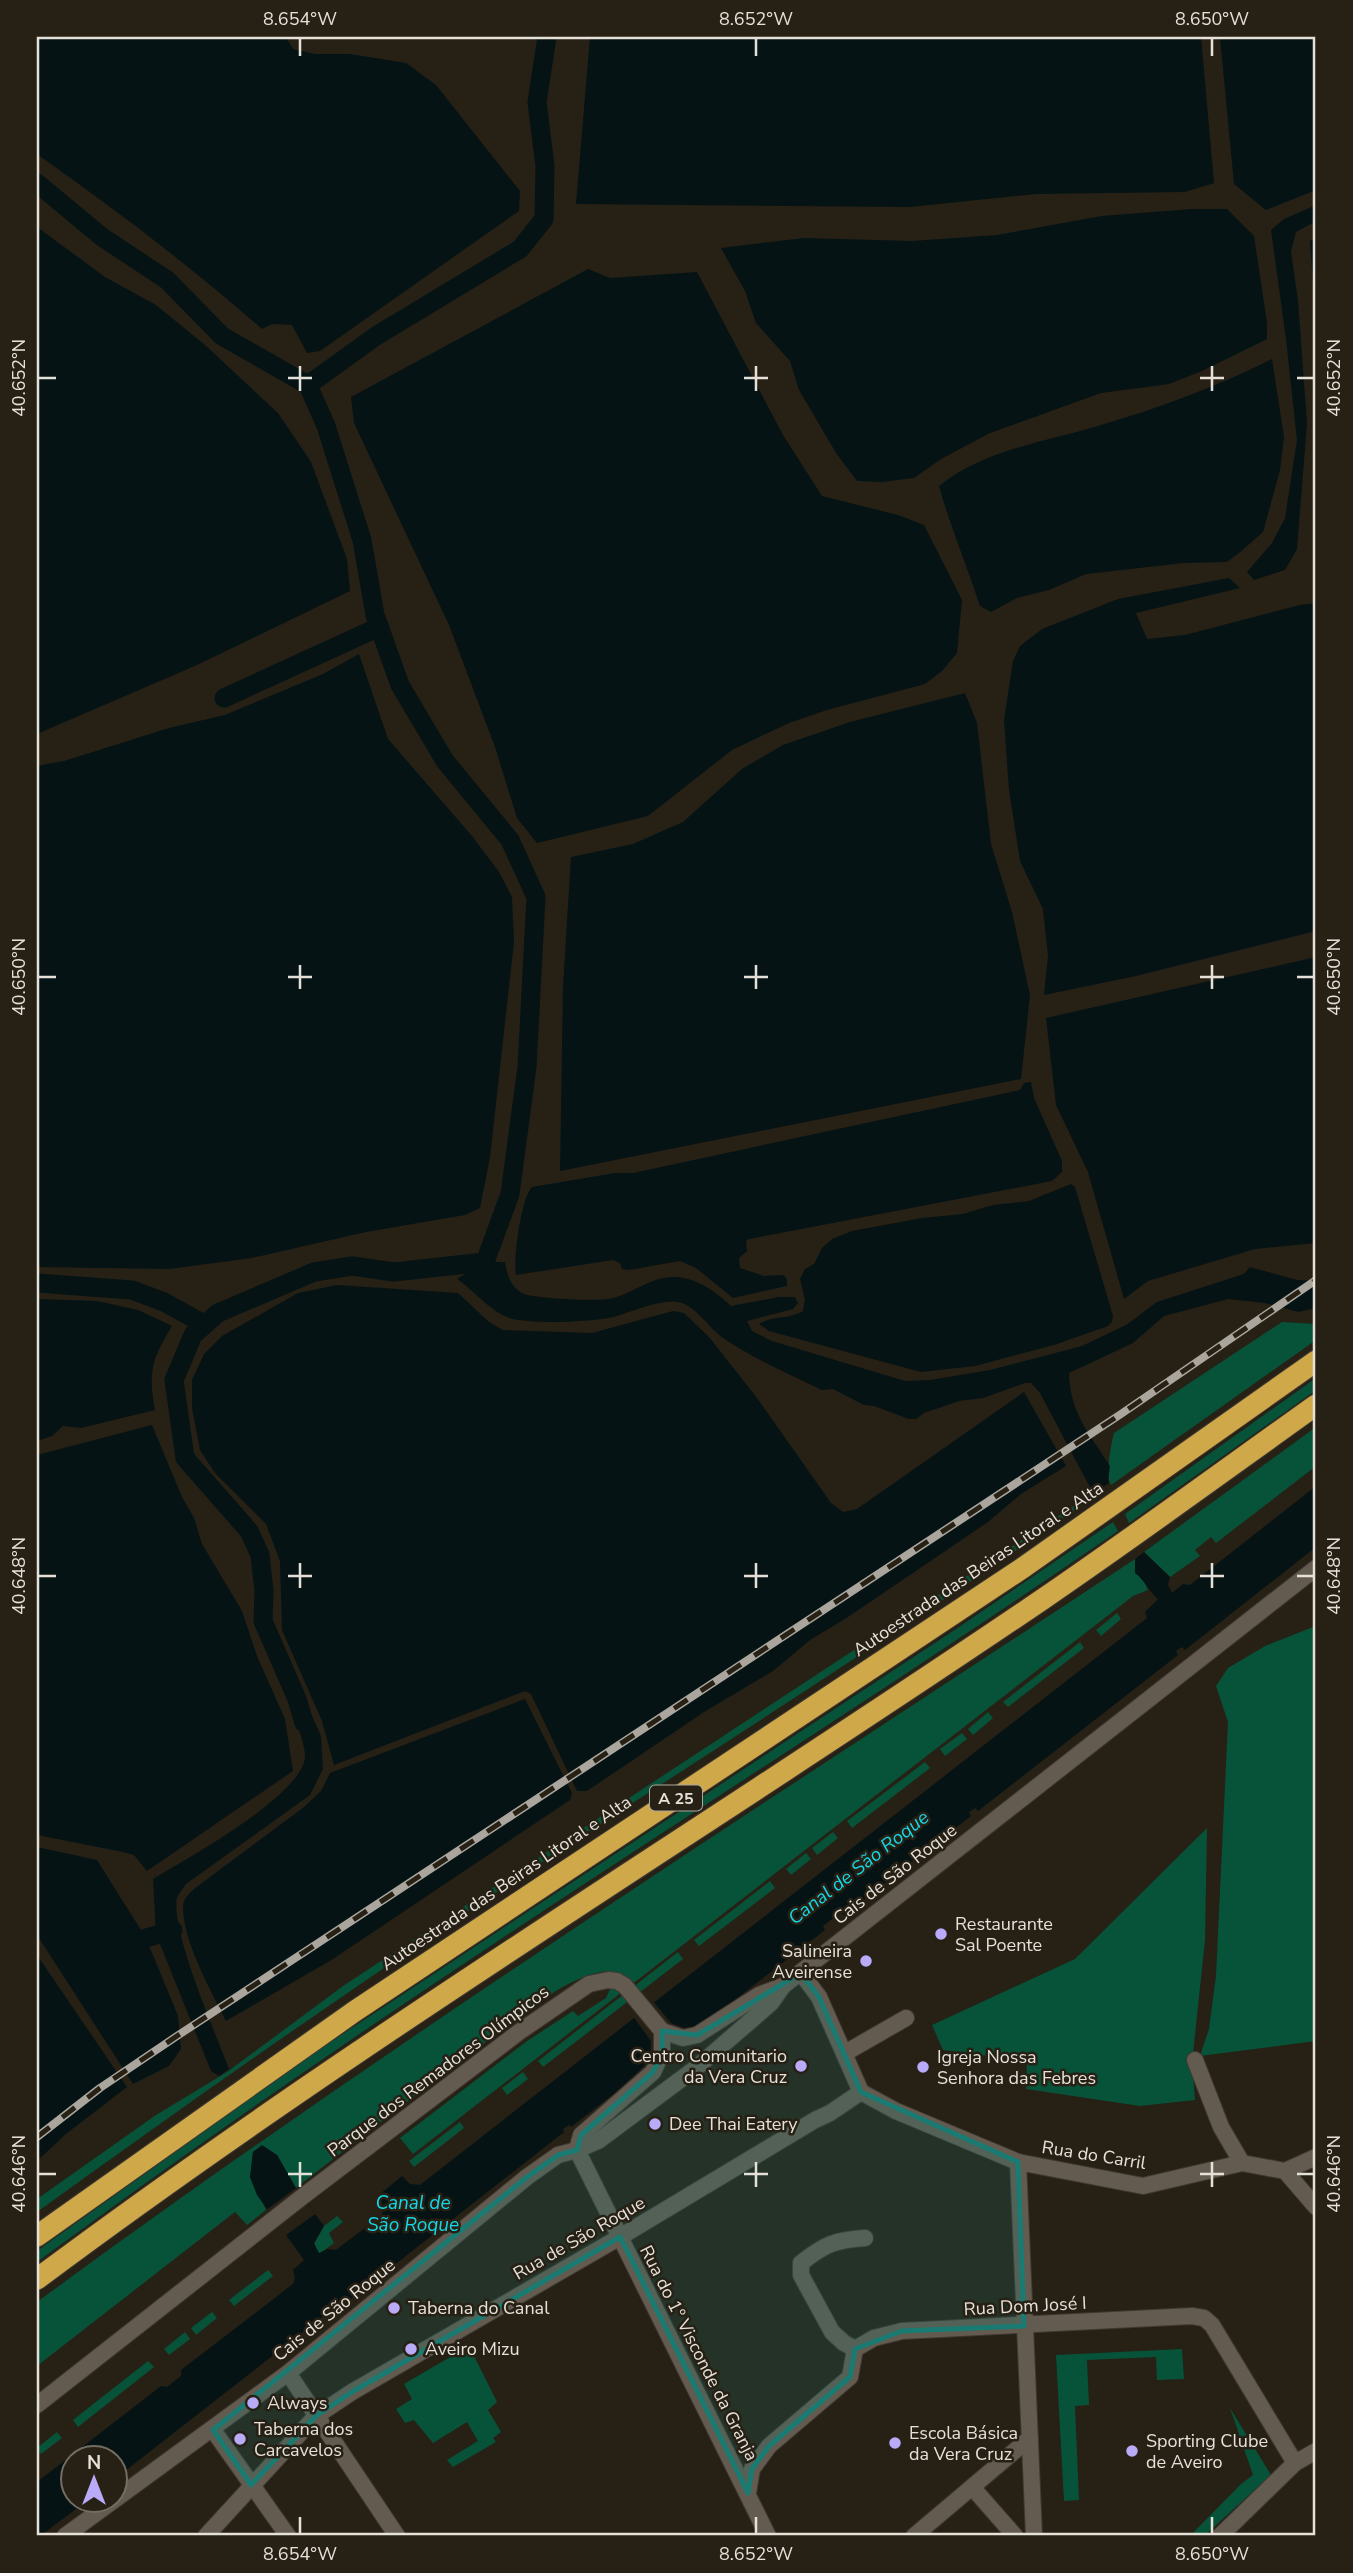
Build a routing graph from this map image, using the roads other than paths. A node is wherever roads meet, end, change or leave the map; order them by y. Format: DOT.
graph roads {
  1 [pos="1316,1361"];
  2 [pos="1316,1405"];
  3 [pos="1316,1568"];
  4 [pos="801,1973"];
  5 [pos="783,1986"];
  6 [pos="906,2018"];
  7 [pos="662,2031"];
  8 [pos="845,2053"];
  9 [pos="1195,2060"];
  10 [pos="861,2092"];
  11 [pos="577,2150"];
  12 [pos="1316,2157"];
  13 [pos="1018,2162"];
  14 [pos="1242,2163"];
  15 [pos="1284,2171"];
  16 [pos="1316,2207"];
  17 [pos="37,2236"];
  18 [pos="620,2237"];
  19 [pos="865,2238"];
  20 [pos="37,2279"];
  21 [pos="1024,2326"];
  22 [pos="856,2348"];
  23 [pos="288,2373"];
  24 [pos="37,2405"];
  25 [pos="316,2416"];
  26 [pos="214,2430"];
  27 [pos="1030,2438"];
  28 [pos="1316,2451"];
  29 [pos="1295,2463"];
  30 [pos="251,2485"];
  31 [pos="972,2487"];
  32 [pos="748,2493"];
  33 [pos="65,2536"];
  34 [pos="206,2536"];
  35 [pos="288,2536"];
  36 [pos="397,2536"];
  37 [pos="768,2536"];
  38 [pos="914,2536"];
  39 [pos="1015,2536"];
  40 [pos="1034,2536"];
  41 [pos="1220,2536"];
  1 -- 17 [label="highway, Autoestrada das Beiras Litoral e Alta / A 25"];
  2 -- 20 [label="highway, A 25"];
  3 -- 4 [label="street, Cais de São Roque"];
  4 -- 5 [label="street, Cais de São Roque"];
  4 -- 8 [label="street"];
  5 -- 7 [label="street"];
  5 -- 11 [label="street, Cais de São Roque"];
  6 -- 8 [label="street"];
  7 -- 11 [label="street"];
  7 -- 24 [label="street, Parque dos Remadores Olímpicos"];
  8 -- 10 [label="street"];
  9 -- 14 [label="street"];
  10 -- 13 [label="street, Rua do Carril"];
  10 -- 18 [label="street, Rua de São Roque"];
  11 -- 18 [label="street, Rua do 1º Visconde da Granja"];
  11 -- 23 [label="street, Cais de São Roque"];
  12 -- 15 [label="street"];
  13 -- 14 [label="street, Rua do Carril"];
  13 -- 21 [label="street"];
  14 -- 15 [label="street, Rua do Carril"];
  15 -- 16 [label="street"];
  18 -- 25 [label="street, Rua de São Roque"];
  18 -- 32 [label="street, Rua do 1º Visconde da Granja"];
  19 -- 22 [label="street"];
  21 -- 22 [label="street, Rua Dom José I"];
  21 -- 27 [label="street"];
  21 -- 29 [label="street, Rua Dom José I"];
  22 -- 32 [label="street"];
  23 -- 25 [label="street"];
  23 -- 26 [label="street, Cais de São Roque"];
  25 -- 30 [label="street, Rua de São Roque"];
  25 -- 36 [label="street"];
  26 -- 30 [label="street"];
  26 -- 33 [label="street, Cais de São Roque"];
  27 -- 31 [label="street"];
  27 -- 40 [label="street"];
  28 -- 29 [label="street"];
  29 -- 41 [label="street"];
  30 -- 34 [label="street, Rua de São Roque"];
  30 -- 35 [label="street"];
  31 -- 38 [label="street"];
  31 -- 39 [label="street"];
  32 -- 37 [label="street, Rua do 1º Visconde da Granja"];
}
